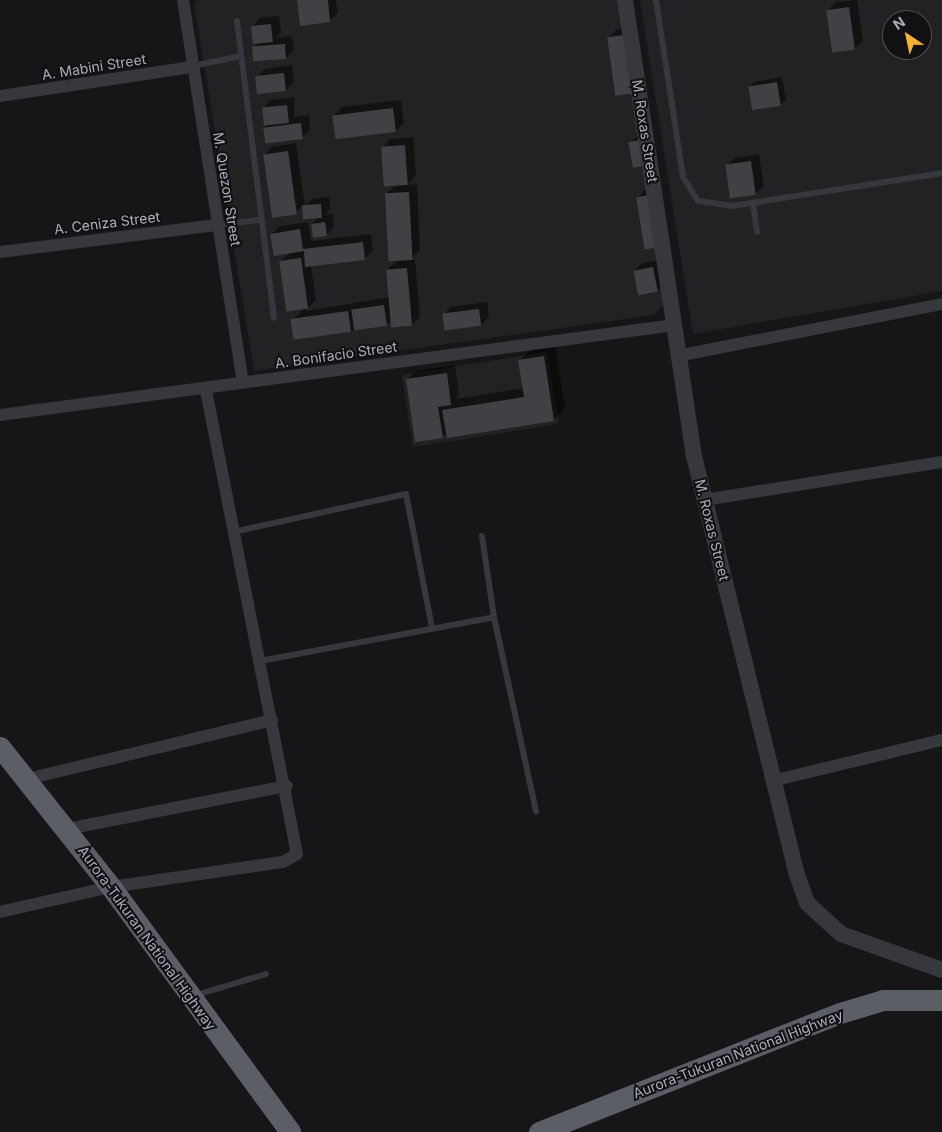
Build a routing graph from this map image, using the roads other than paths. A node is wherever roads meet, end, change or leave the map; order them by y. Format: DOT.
graph roads {
  1 [pos="183,0"];
  2 [pos="625,0"];
  3 [pos="656,0"];
  4 [pos="236,21"];
  5 [pos="241,56"];
  6 [pos="192,67"];
  7 [pos="0,96"];
  8 [pos="942,173"];
  9 [pos="753,203"];
  10 [pos="259,220"];
  11 [pos="218,225"];
  12 [pos="757,232"];
  13 [pos="0,252"];
  14 [pos="942,304"];
  15 [pos="274,318"];
  16 [pos="675,325"];
  17 [pos="677,356"];
  18 [pos="243,382"];
  19 [pos="206,389"];
  20 [pos="0,415"];
  21 [pos="942,462"];
  22 [pos="704,500"];
  23 [pos="231,532"];
  24 [pos="482,536"];
  25 [pos="494,617"];
  26 [pos="432,628"];
  27 [pos="260,661"];
  28 [pos="272,720"];
  29 [pos="942,740"];
  30 [pos="0,747"];
  31 [pos="27,780"];
  32 [pos="772,782"];
  33 [pos="287,786"];
  34 [pos="536,812"];
  35 [pos="67,829"];
  36 [pos="111,887"];
  37 [pos="0,912"];
  38 [pos="942,970"];
  39 [pos="266,974"];
  40 [pos="190,997"];
  41 [pos="942,1000"];
  42 [pos="290,1132"];
  43 [pos="539,1132"];
  1 -- 6 [label="street, M. Quezon Street"];
  2 -- 16 [label="street, M. Roxas Street"];
  3 -- 9 [label="lane"];
  4 -- 5 [label="lane"];
  5 -- 6 [label="lane"];
  5 -- 10 [label="lane"];
  6 -- 7 [label="street, A. Mabini Street"];
  6 -- 11 [label="street, M. Quezon Street"];
  8 -- 9 [label="lane"];
  9 -- 12 [label="lane"];
  10 -- 11 [label="lane"];
  10 -- 15 [label="lane"];
  11 -- 13 [label="street, A. Ceniza Street"];
  11 -- 18 [label="street, M. Quezon Street"];
  14 -- 17 [label="street"];
  16 -- 17 [label="street, M. Roxas Street"];
  16 -- 18 [label="street, A. Bonifacio Street"];
  17 -- 22 [label="street, M. Roxas Street"];
  18 -- 19 [label="street, A. Bonifacio Street"];
  19 -- 20 [label="street, A. Bonifacio Street"];
  19 -- 23 [label="street"];
  21 -- 22 [label="street"];
  22 -- 32 [label="street, M. Roxas Street"];
  23 -- 26 [label="lane"];
  23 -- 27 [label="street"];
  24 -- 25 [label="lane"];
  25 -- 26 [label="lane"];
  25 -- 34 [label="lane"];
  26 -- 27 [label="lane"];
  27 -- 28 [label="street"];
  28 -- 31 [label="street"];
  28 -- 33 [label="street"];
  29 -- 32 [label="street"];
  30 -- 31 [label="highway, Aurora-Tukuran National Highway"];
  31 -- 35 [label="highway, Aurora-Tukuran National Highway"];
  32 -- 38 [label="street, M. Roxas Street"];
  33 -- 35 [label="street"];
  33 -- 36 [label="street"];
  35 -- 36 [label="highway, Aurora-Tukuran National Highway"];
  36 -- 37 [label="street"];
  36 -- 40 [label="highway, Aurora-Tukuran National Highway"];
  39 -- 40 [label="lane"];
  40 -- 42 [label="highway, Aurora-Tukuran National Highway"];
  41 -- 43 [label="highway, Aurora-Tukuran National Highway"];
}
